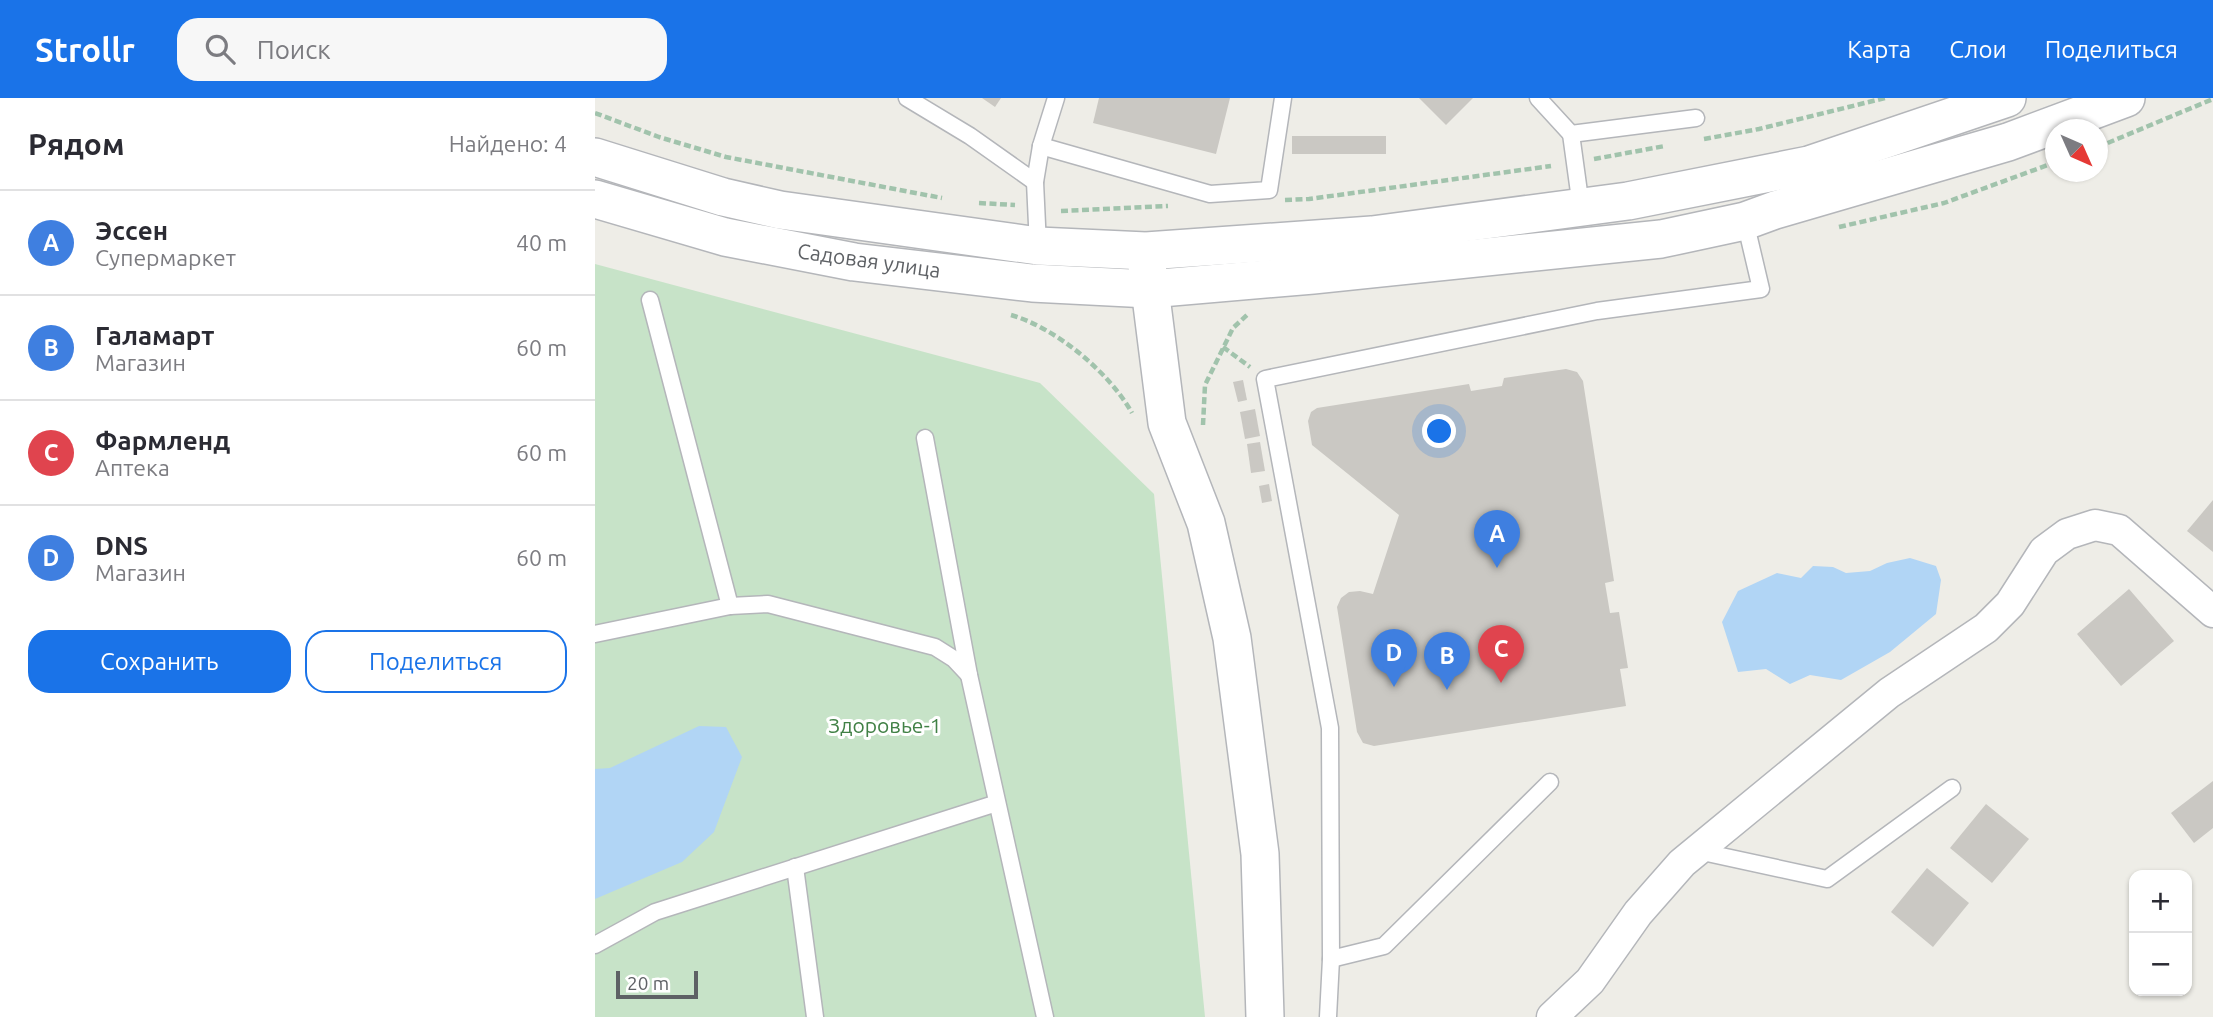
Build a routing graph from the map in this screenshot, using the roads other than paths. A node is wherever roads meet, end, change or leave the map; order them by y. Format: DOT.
graph roads {
  1 [pos="907,98"];
  2 [pos="1056,98"];
  3 [pos="1283,98"];
  4 [pos="1538,98"];
  5 [pos="2007,98"];
  6 [pos="2126,98"];
  7 [pos="1696,118"];
  8 [pos="1571,134"];
  9 [pos="1041,146"];
  10 [pos="595,157"];
  11 [pos="1035,183"];
  12 [pos="595,199"];
  13 [pos="1581,207"];
  14 [pos="1745,221"];
  15 [pos="1038,246"];
  16 [pos="1146,251"];
  17 [pos="1149,289"];
  18 [pos="650,300"];
  19 [pos="925,438"];
  20 [pos="730,606"];
  21 [pos="2213,612"];
  22 [pos="595,634"];
  23 [pos="969,675"];
  24 [pos="1550,782"];
  25 [pos="1952,788"];
  26 [pos="997,803"];
  27 [pos="1698,851"];
  28 [pos="795,867"];
  29 [pos="595,945"];
  30 [pos="1331,959"];
  31 [pos="815,1017"];
  32 [pos="1045,1017"];
  33 [pos="1265,1017"];
  34 [pos="1328,1017"];
  35 [pos="1552,1017"];
  1 -- 11 [label="lane"];
  2 -- 9 [label="lane"];
  3 -- 9 [label="lane"];
  4 -- 8 [label="lane"];
  5 -- 13 [label="street, Садовая улица"];
  6 -- 14 [label="street, Садовая улица"];
  7 -- 8 [label="lane"];
  8 -- 13 [label="lane"];
  9 -- 11 [label="lane"];
  10 -- 15 [label="street, Садовая улица"];
  11 -- 15 [label="lane"];
  12 -- 17 [label="street, Садовая улица"];
  13 -- 16 [label="street, Садовая улица"];
  14 -- 17 [label="street, Садовая улица"];
  14 -- 30 [label="lane"];
  15 -- 16 [label="street, Садовая улица"];
  16 -- 17 [label="street"];
  17 -- 33 [label="street"];
  18 -- 20 [label="lane"];
  19 -- 23 [label="lane"];
  20 -- 22 [label="lane"];
  20 -- 23 [label="lane"];
  21 -- 27 [label="street"];
  23 -- 26 [label="lane"];
  24 -- 30 [label="lane"];
  25 -- 27 [label="lane"];
  26 -- 28 [label="lane"];
  26 -- 32 [label="lane"];
  27 -- 35 [label="street"];
  28 -- 29 [label="lane"];
  28 -- 31 [label="lane"];
  30 -- 34 [label="lane"];
}
